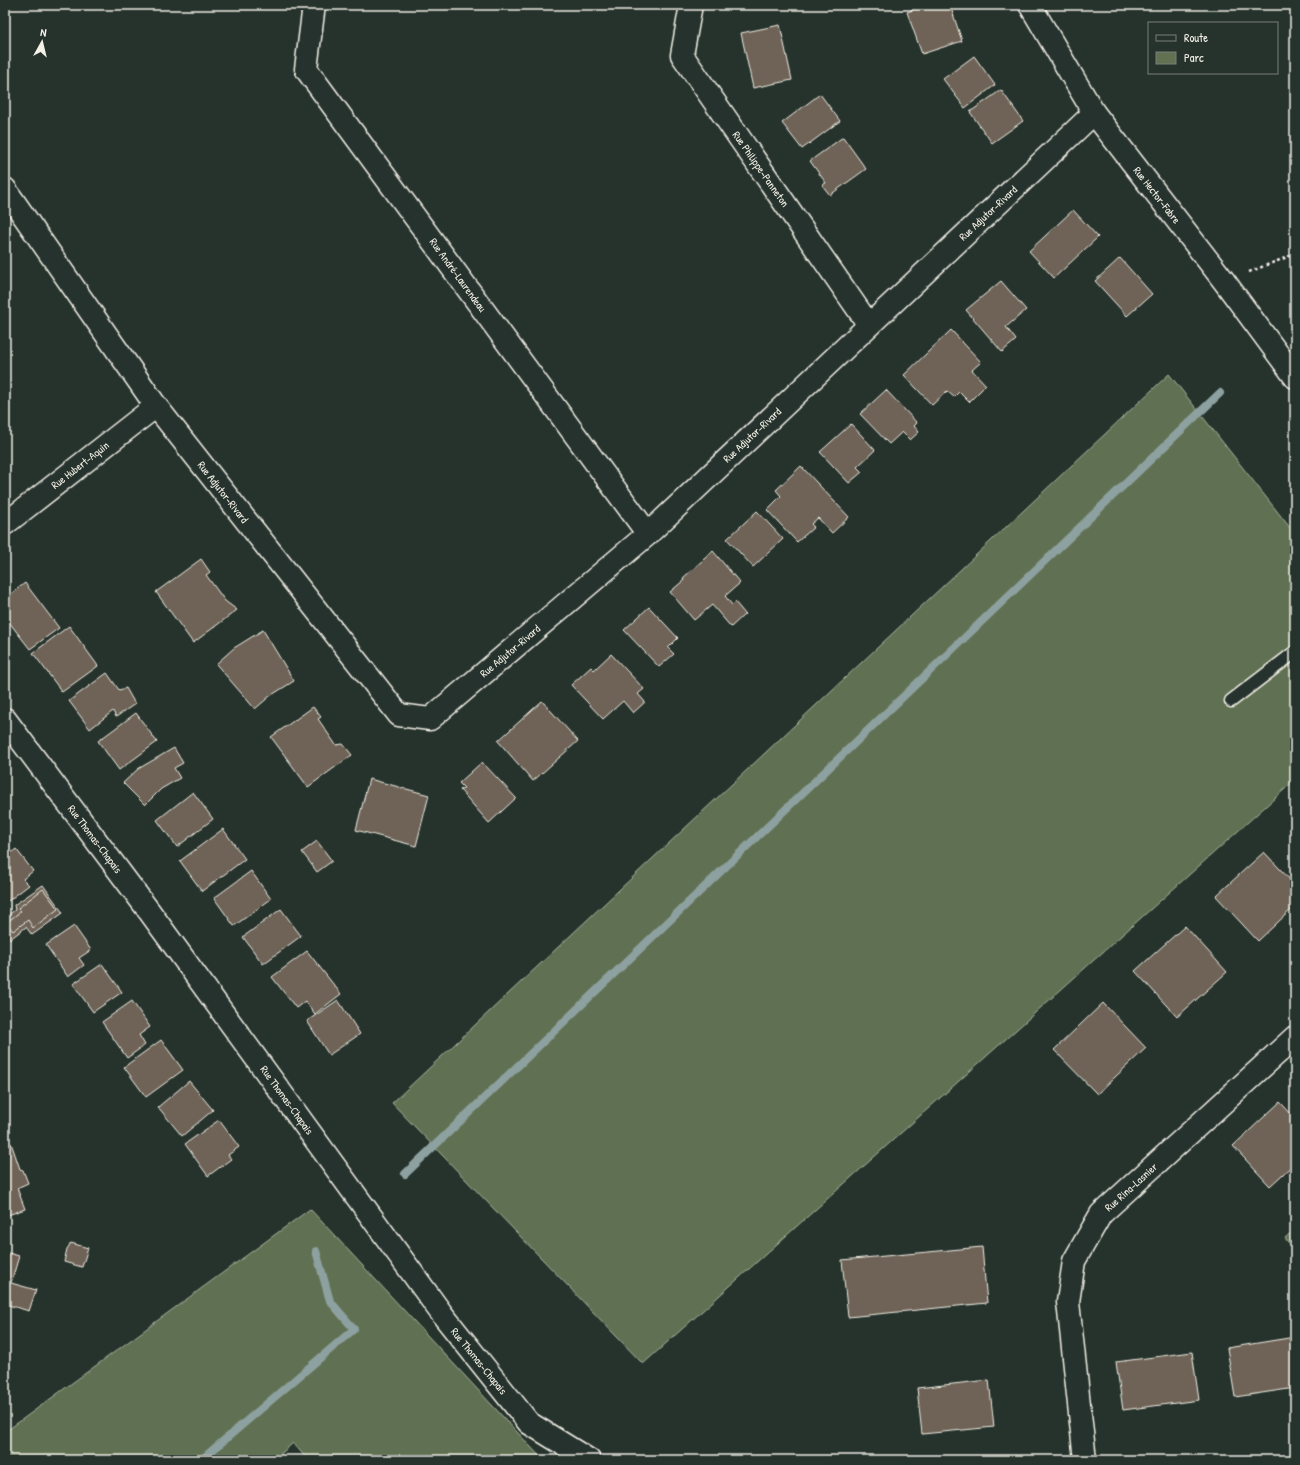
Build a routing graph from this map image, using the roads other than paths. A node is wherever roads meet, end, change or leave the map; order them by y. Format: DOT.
graph roads {
  1 [pos="314,5"];
  2 [pos="691,5"];
  3 [pos="1030,5"];
  4 [pos="1094,113"];
  5 [pos="5,189"];
  6 [pos="869,325"];
  7 [pos="1295,378"];
  8 [pos="156,406"];
  9 [pos="5,524"];
  10 [pos="648,534"];
  11 [pos="1295,652"];
  12 [pos="1231,701"];
  13 [pos="5,719"];
  14 [pos="1295,1037"];
  15 [pos="589,1460"];
  16 [pos="1085,1460"];
  1 -- 10 [label="street, Rue André-Laurendeau"];
  2 -- 6 [label="street, Rue Philippe-Panneton"];
  3 -- 4 [label="street, Rue Hector-Fabre"];
  4 -- 6 [label="street, Rue Adjutor-Rivard"];
  4 -- 7 [label="street, Rue Hector-Fabre"];
  5 -- 8 [label="street, Rue Adjutor-Rivard"];
  6 -- 10 [label="street, Rue Adjutor-Rivard"];
  8 -- 9 [label="street, Rue Hubert-Aquin"];
  8 -- 10 [label="street, Rue Adjutor-Rivard"];
  11 -- 12 [label="lane"];
  13 -- 15 [label="street, Rue Thomas-Chapais"];
  14 -- 16 [label="street, Rue Rina-Lasnier"];
}
